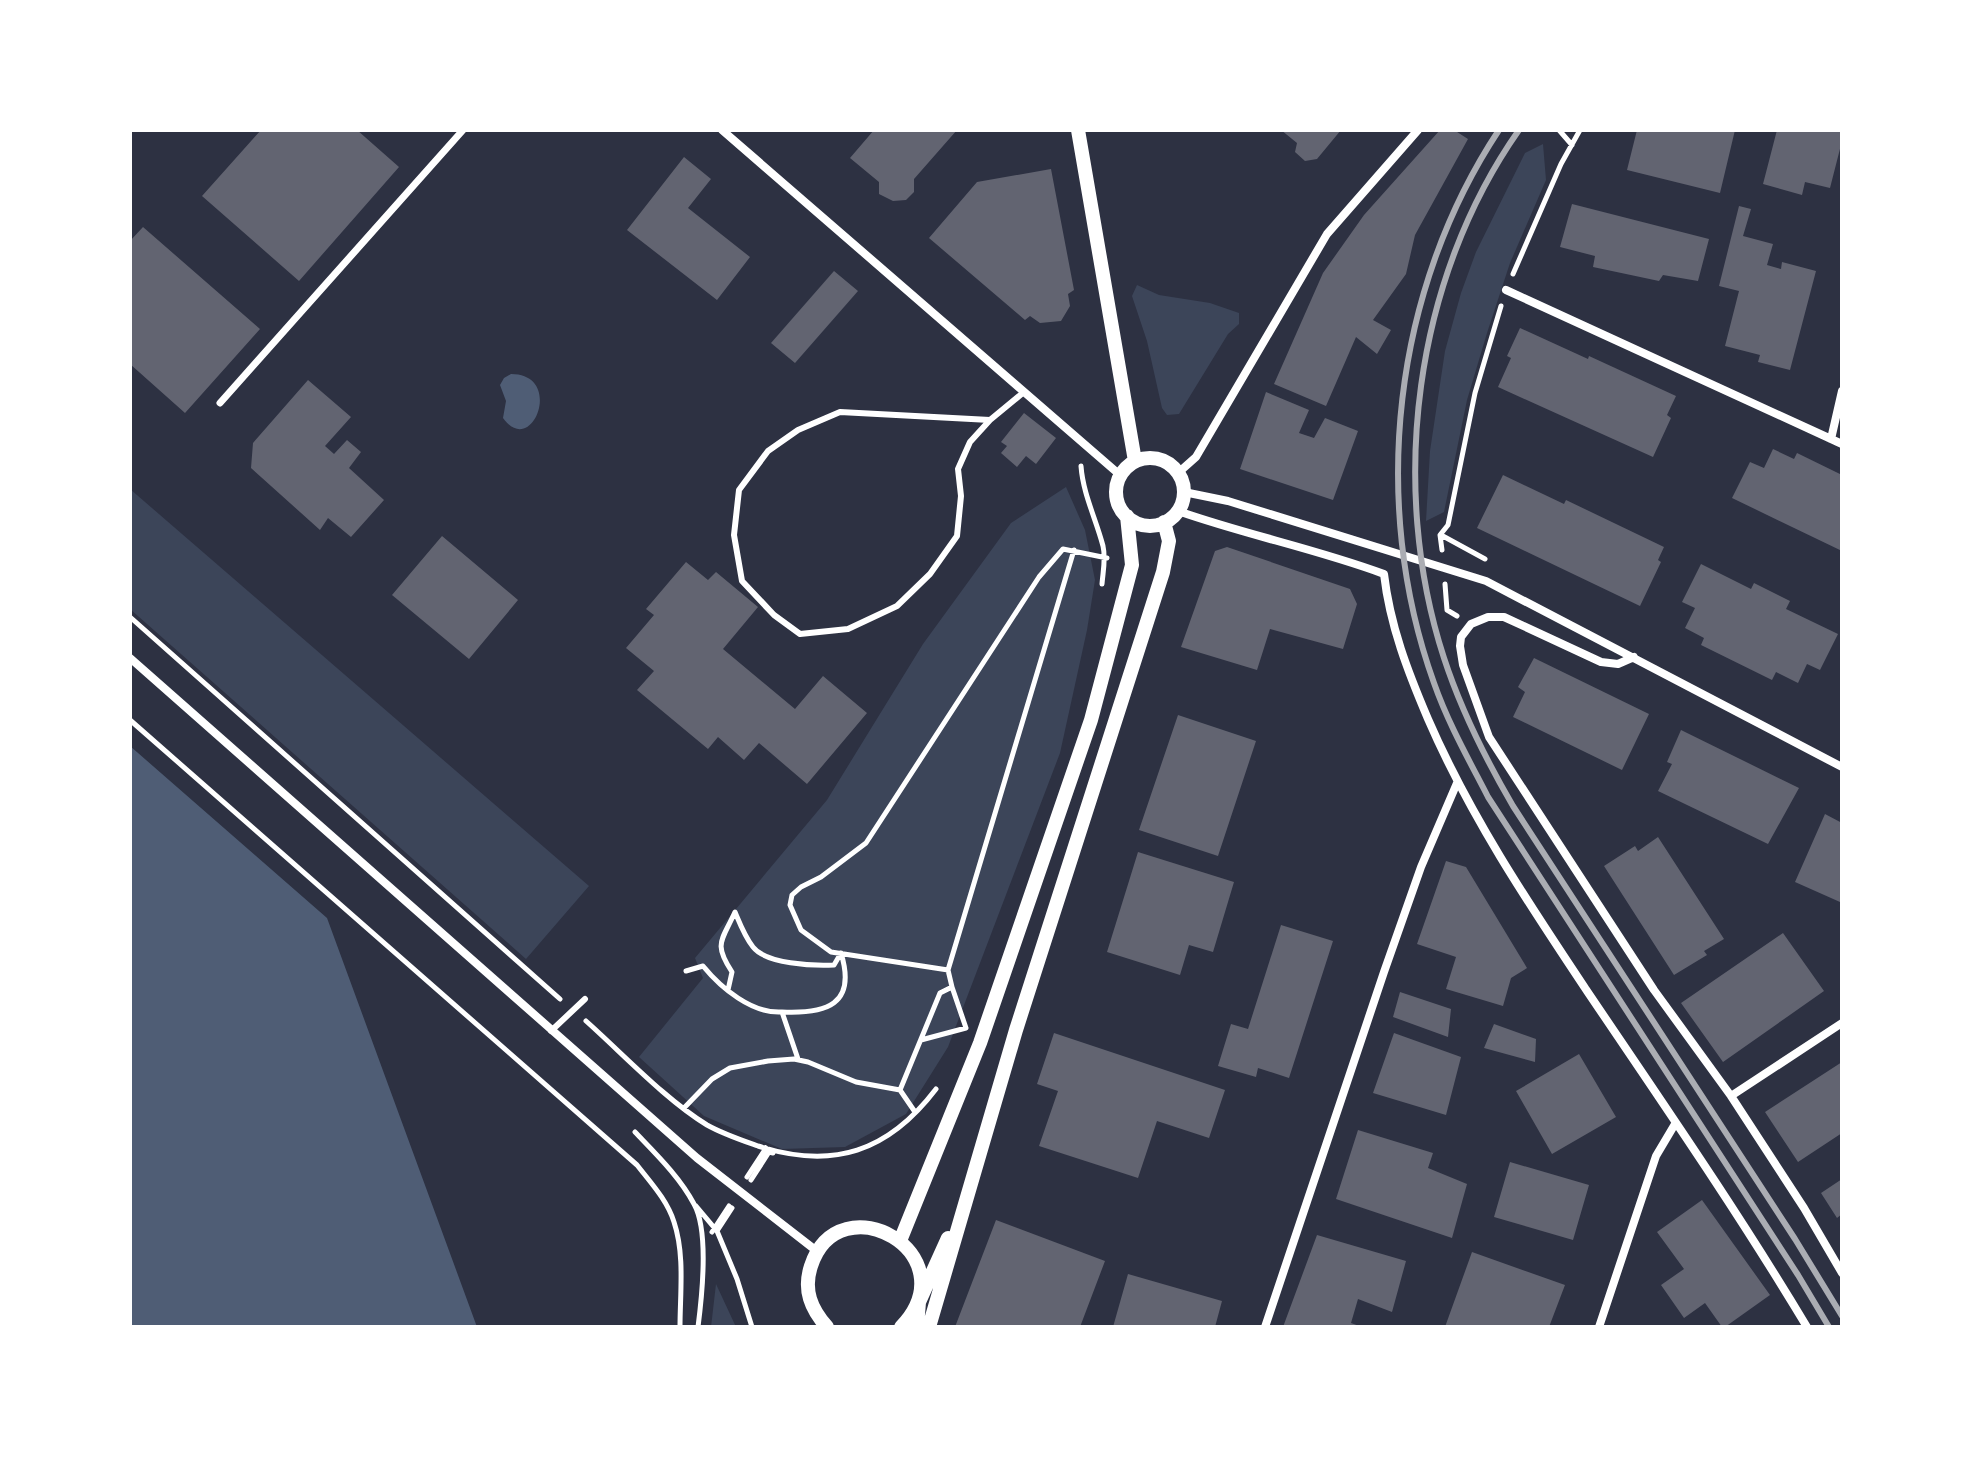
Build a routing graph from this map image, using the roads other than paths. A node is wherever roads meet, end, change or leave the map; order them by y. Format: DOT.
graph roads {
  1 [pos="463,130"];
  2 [pos="722,130"];
  3 [pos="1078,130"];
  4 [pos="1418,130"];
  5 [pos="1506,290"];
  6 [pos="1842,391"];
  7 [pos="1024,392"];
  8 [pos="220,403"];
  9 [pos="990,420"];
  10 [pos="1831,439"];
  11 [pos="1842,444"];
  12 [pos="1135,461"];
  13 [pos="1178,473"];
  14 [pos="1120,475"];
  15 [pos="1184,492"];
  16 [pos="1178,511"];
  17 [pos="1127,516"];
  18 [pos="1164,522"];
  19 [pos="1634,657"];
  20 [pos="130,658"];
  21 [pos="1842,767"];
  22 [pos="1457,783"];
  23 [pos="585,999"];
  24 [pos="1842,1023"];
  25 [pos="551,1031"];
  26 [pos="1731,1096"];
  27 [pos="1675,1124"];
  28 [pos="961,1218"];
  29 [pos="900,1241"];
  30 [pos="818,1252"];
  31 [pos="1842,1273"];
  32 [pos="919,1302"];
  33 [pos="827,1327"];
  34 [pos="901,1327"];
  35 [pos="917,1327"];
  36 [pos="929,1327"];
  37 [pos="1265,1327"];
  38 [pos="1599,1327"];
  39 [pos="1807,1327"];
  1 -- 8 [label="street"];
  2 -- 7 [label="street"];
  3 -- 12 [label="street"];
  4 -- 13 [label="street"];
  5 -- 10 [label="street"];
  6 -- 10 [label="street"];
  7 -- 9 [label="lane"];
  7 -- 14 [label="street"];
  9 -- 9 [label="lane"];
  10 -- 11 [label="street"];
  12 -- 13 [label="street"];
  12 -- 14 [label="street"];
  13 -- 15 [label="street"];
  14 -- 17 [label="street"];
  15 -- 16 [label="street"];
  15 -- 19 [label="street"];
  16 -- 18 [label="street"];
  16 -- 22 [label="street"];
  17 -- 18 [label="street"];
  17 -- 29 [label="street"];
  18 -- 28 [label="street"];
  19 -- 21 [label="street"];
  19 -- 26 [label="street"];
  20 -- 25 [label="street"];
  22 -- 27 [label="street"];
  22 -- 37 [label="street"];
  23 -- 25 [label="lane"];
  24 -- 26 [label="street"];
  25 -- 30 [label="street"];
  26 -- 31 [label="street"];
  27 -- 38 [label="street"];
  27 -- 39 [label="street"];
  28 -- 32 [label="street"];
  28 -- 36 [label="street"];
  29 -- 30 [label="street"];
  29 -- 32 [label="street"];
  30 -- 33 [label="street"];
  32 -- 34 [label="street"];
  32 -- 35 [label="street"];
}
